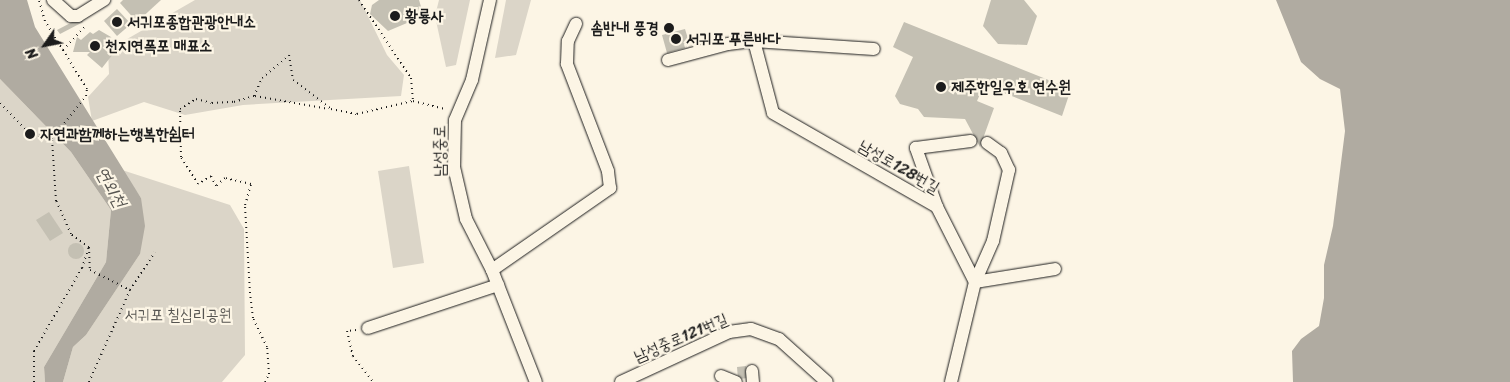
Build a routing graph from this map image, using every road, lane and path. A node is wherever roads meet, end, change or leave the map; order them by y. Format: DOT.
graph roads {
  1 [pos="39,0"];
  2 [pos="53,0"];
  3 [pos="104,0"];
  4 [pos="358,0"];
  5 [pos="490,0"];
  6 [pos="576,24"];
  7 [pos="754,41"];
  8 [pos="874,49"];
  9 [pos="668,60"];
  10 [pos="254,96"];
  11 [pos="413,102"];
  12 [pos="0,103"];
  13 [pos="446,109"];
  14 [pos="331,110"];
  15 [pos="53,138"];
  16 [pos="970,141"];
  17 [pos="987,143"];
  18 [pos="936,207"];
  19 [pos="88,247"];
  20 [pos="155,252"];
  21 [pos="492,270"];
  22 [pos="1055,270"];
  23 [pos="975,282"];
  24 [pos="498,285"];
  25 [pos="130,290"];
  26 [pos="368,328"];
  27 [pos="720,376"];
  28 [pos="34,382"];
  29 [pos="89,382"];
  30 [pos="265,382"];
  31 [pos="373,382"];
  32 [pos="536,382"];
  33 [pos="620,382"];
  34 [pos="736,382"];
  35 [pos="827,382"];
  36 [pos="951,382"];
  1 -- 15 [label="path"];
  2 -- 3 [label="street"];
  4 -- 11 [label="path"];
  5 -- 21 [label="street, 남성중로"];
  6 -- 21 [label="street"];
  7 -- 8 [label="street"];
  7 -- 9 [label="street"];
  7 -- 18 [label="street, 남성로128번길"];
  10 -- 14 [label="path"];
  10 -- 14 [label="path"];
  10 -- 30 [label="path"];
  11 -- 13 [label="path"];
  11 -- 14 [label="path"];
  12 -- 15 [label="path"];
  15 -- 19 [label="path"];
  16 -- 18 [label="street"];
  17 -- 23 [label="street"];
  18 -- 23 [label="street, 남성로128번길"];
  19 -- 25 [label="path"];
  19 -- 28 [label="path"];
  20 -- 25 [label="path"];
  21 -- 24 [label="street, 남성중로"];
  22 -- 23 [label="street"];
  23 -- 36 [label="street"];
  24 -- 26 [label="street"];
  24 -- 32 [label="street, 남성중로"];
  25 -- 29 [label="path"];
  26 -- 31 [label="path"];
  27 -- 34 [label="street"];
  33 -- 35 [label="street, 남성중로121번길"];
}
